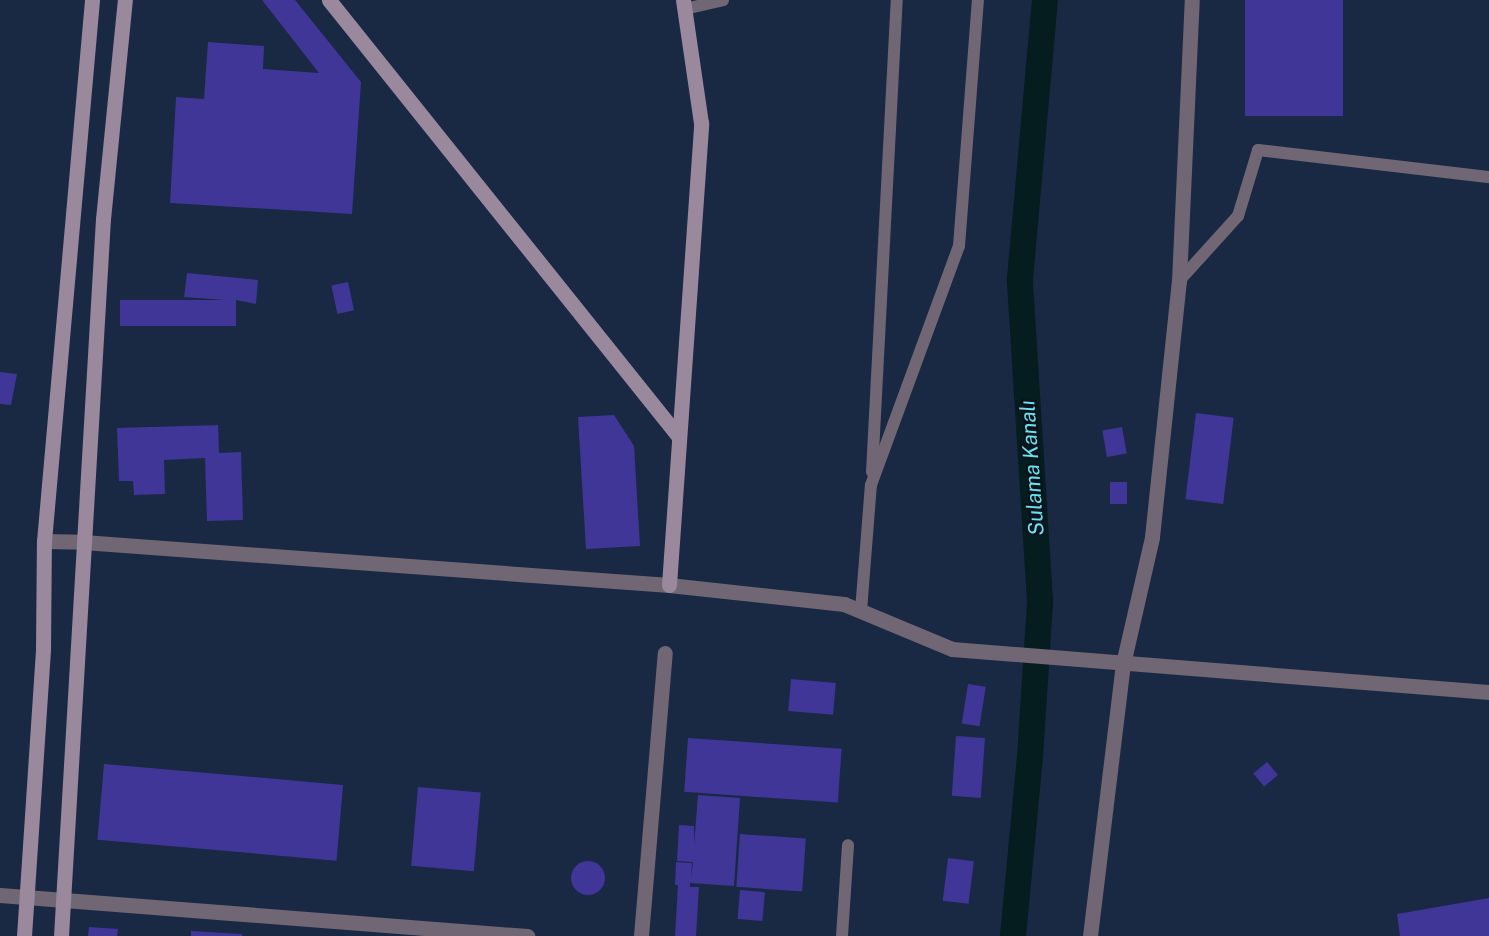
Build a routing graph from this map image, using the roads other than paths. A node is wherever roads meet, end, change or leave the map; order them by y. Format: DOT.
graph roads {
  1 [pos="92,0"];
  2 [pos="124,0"];
  3 [pos="329,0"];
  4 [pos="723,0"];
  5 [pos="897,0"];
  6 [pos="978,0"];
  7 [pos="1192,0"];
  8 [pos="684,5"];
  9 [pos="1489,177"];
  10 [pos="1179,282"];
  11 [pos="679,437"];
  12 [pos="871,485"];
  13 [pos="44,542"];
  14 [pos="83,542"];
  15 [pos="669,585"];
  16 [pos="861,611"];
  17 [pos="665,653"];
  18 [pos="1123,664"];
  19 [pos="1489,692"];
  20 [pos="848,845"];
  21 [pos="0,895"];
  22 [pos="27,897"];
  23 [pos="64,900"];
  24 [pos="24,936"];
  25 [pos="61,936"];
  26 [pos="527,936"];
  27 [pos="641,936"];
  28 [pos="842,936"];
  29 [pos="1090,936"];
  1 -- 13 [label="street"];
  2 -- 14 [label="street"];
  3 -- 11 [label="street"];
  4 -- 8 [label="lane"];
  5 -- 12 [label="lane"];
  6 -- 12 [label="lane"];
  7 -- 10 [label="street"];
  8 -- 11 [label="street"];
  9 -- 10 [label="lane"];
  10 -- 18 [label="street"];
  11 -- 15 [label="street"];
  12 -- 16 [label="lane"];
  13 -- 14 [label="street"];
  13 -- 22 [label="street"];
  14 -- 15 [label="street"];
  14 -- 23 [label="street"];
  15 -- 16 [label="street"];
  16 -- 18 [label="street"];
  17 -- 27 [label="street"];
  18 -- 19 [label="street"];
  18 -- 29 [label="street"];
  20 -- 28 [label="lane"];
  21 -- 22 [label="street"];
  22 -- 23 [label="street"];
  22 -- 24 [label="street"];
  23 -- 25 [label="street"];
  23 -- 26 [label="street"];
}
